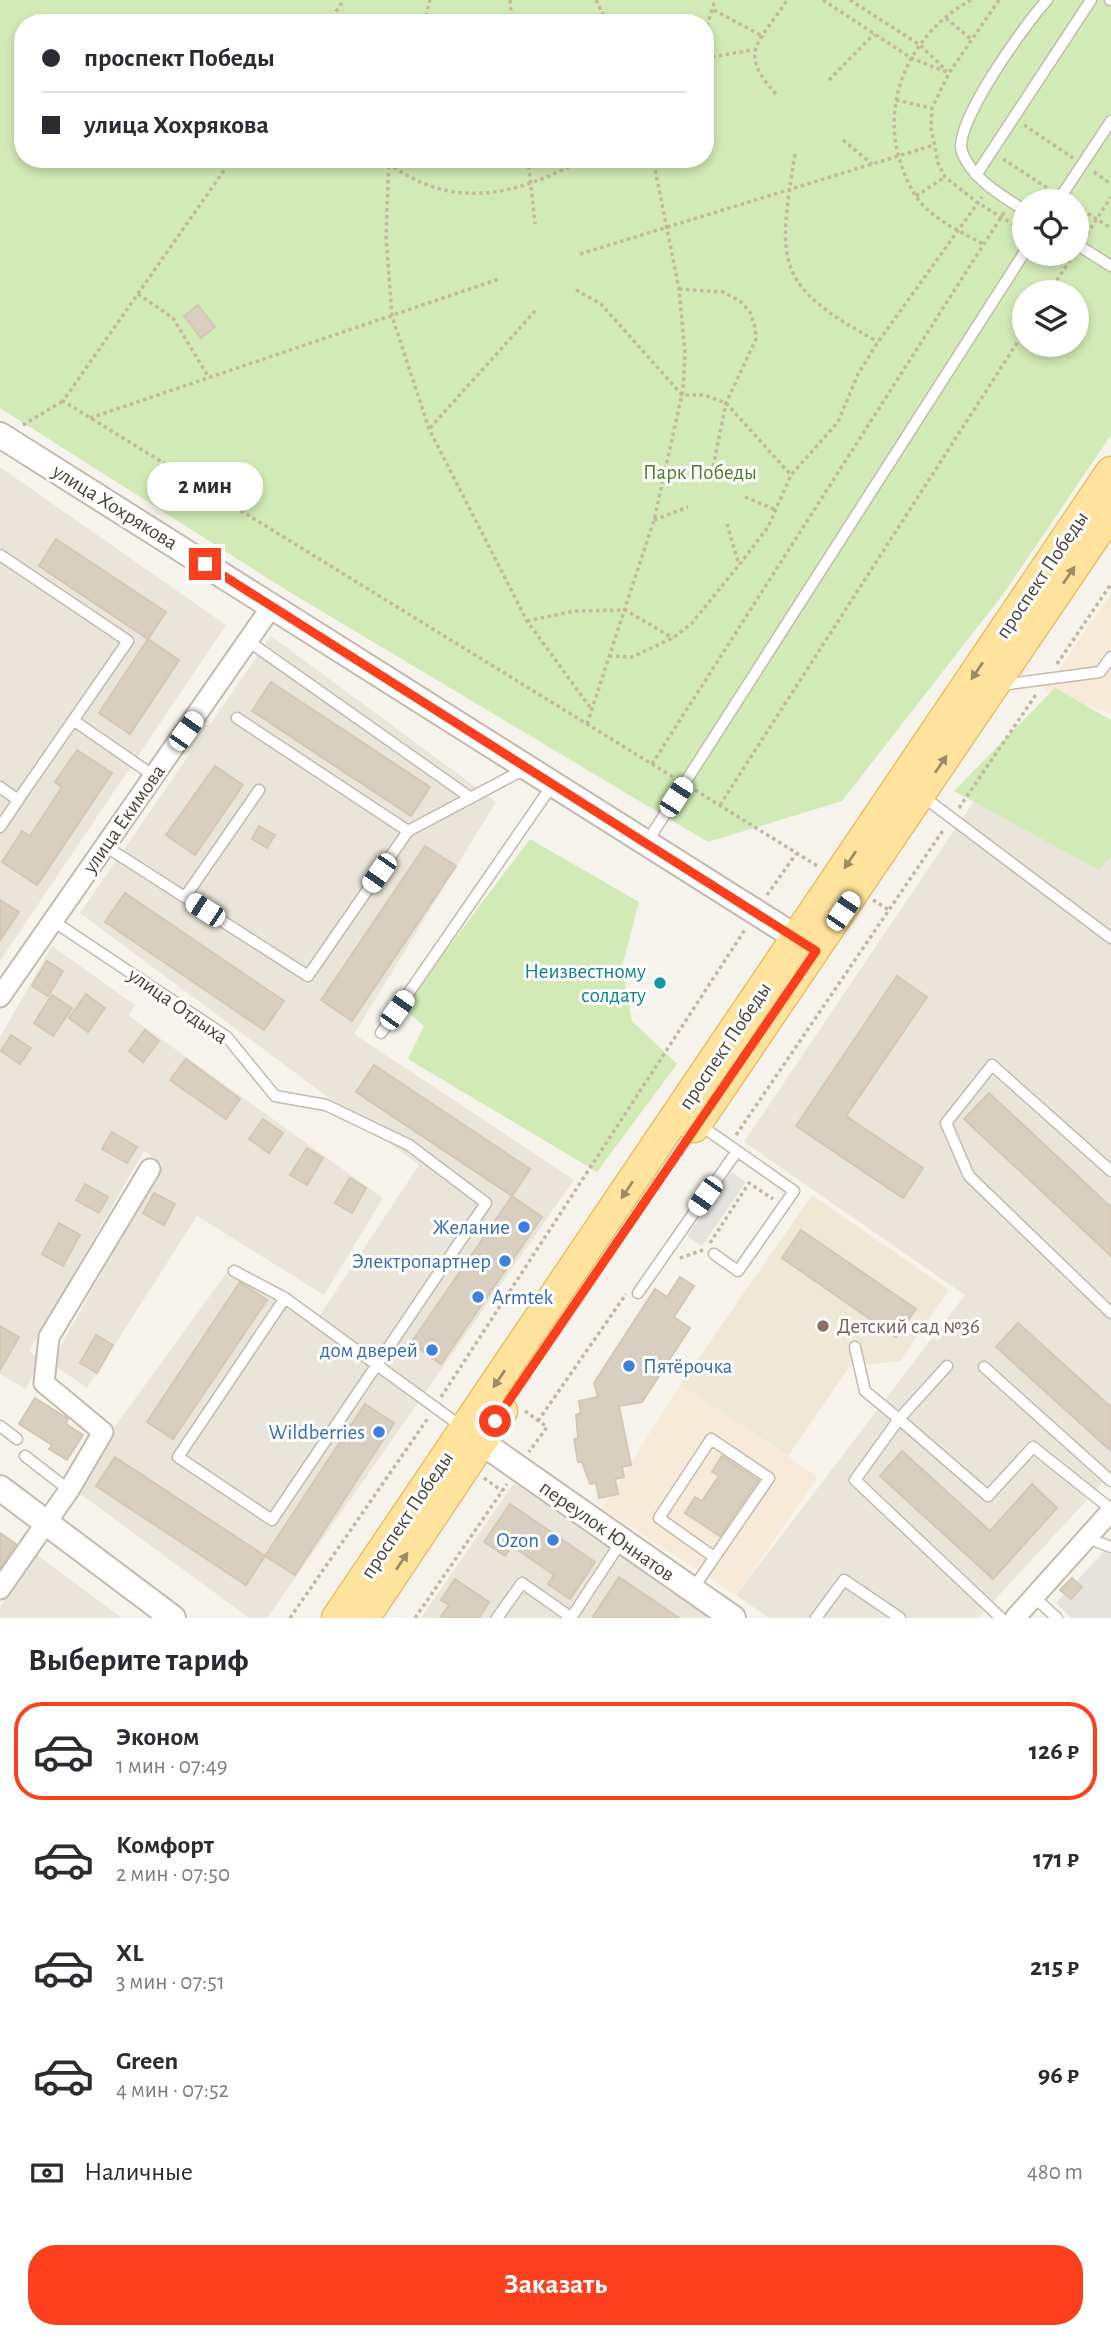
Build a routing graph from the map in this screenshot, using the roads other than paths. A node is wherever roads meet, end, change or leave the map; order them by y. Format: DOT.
graph roads {
  1 [pos="1047,0"];
  2 [pos="1091,0"];
  3 [pos="1111,121"];
  4 [pos="976,175"];
  5 [pos="1066,189"];
  6 [pos="1012,203"];
  7 [pos="1089,254"];
  8 [pos="1016,266"];
  9 [pos="1111,266"];
  10 [pos="1,436"];
  11 [pos="1111,472"];
  12 [pos="1111,512"];
  13 [pos="0,555"];
  14 [pos="272,606"];
  15 [pos="248,641"];
  16 [pos="1111,657"];
  17 [pos="994,686"];
  18 [pos="237,718"];
  19 [pos="73,720"];
  20 [pos="527,768"];
  21 [pos="154,776"];
  22 [pos="554,784"];
  23 [pos="0,787"];
  24 [pos="259,790"];
  25 [pos="920,795"];
  26 [pos="471,798"];
  27 [pos="19,799"];
  28 [pos="0,827"];
  29 [pos="408,831"];
  30 [pos="646,843"];
  31 [pos="105,846"];
  32 [pos="847,884"];
  33 [pos="185,897"];
  34 [pos="53,921"];
  35 [pos="1111,938"];
  36 [pos="807,945"];
  37 [pos="0,997"];
  38 [pos="381,1033"];
  39 [pos="696,1123"];
  40 [pos="733,1148"];
  41 [pos="150,1169"];
  42 [pos="1111,1171"];
  43 [pos="714,1254"];
  44 [pos="234,1271"];
  45 [pos="636,1288"];
  46 [pos="285,1298"];
  47 [pos="1111,1313"];
  48 [pos="855,1347"];
  49 [pos="378,1365"];
  50 [pos="947,1366"];
  51 [pos="985,1367"];
  52 [pos="900,1419"];
  53 [pos="0,1426"];
  54 [pos="473,1435"];
  55 [pos="17,1439"];
  56 [pos="25,1456"];
  57 [pos="1111,1481"];
  58 [pos="0,1488"];
  59 [pos="69,1490"];
  60 [pos="1111,1510"];
  61 [pos="46,1524"];
  62 [pos="1087,1538"];
  63 [pos="621,1542"];
  64 [pos="1111,1547"];
  65 [pos="714,1557"];
  66 [pos="0,1589"];
  67 [pos="692,1590"];
  68 [pos="1034,1597"];
  69 [pos="173,1618"];
  70 [pos="337,1618"];
  71 [pos="364,1618"];
  72 [pos="497,1618"];
  73 [pos="571,1618"];
  74 [pos="733,1618"];
  75 [pos="816,1618"];
  76 [pos="900,1618"];
  77 [pos="1001,1618"];
  78 [pos="1015,1618"];
  79 [pos="1057,1618"];
  1 -- 4 [label="lane"];
  2 -- 4 [label="lane"];
  3 -- 5 [label="lane"];
  4 -- 6 [label="lane"];
  7 -- 9 [label="lane"];
  8 -- 30 [label="lane"];
  10 -- 14 [label="street, улица Хохрякова"];
  11 -- 32 [label="main road, проспект Победы, one-way"];
  17 -- 12 [label="main road, проспект Победы, one-way"];
  13 -- 19 [label="lane"];
  14 -- 15 [label="street, улица Екимова"];
  14 -- 20 [label="street, улица Хохрякова"];
  15 -- 21 [label="street, улица Екимова"];
  15 -- 26 [label="lane"];
  16 -- 17 [label="lane"];
  25 -- 17 [label="main road, проспект Победы, one-way"];
  18 -- 29 [label="lane"];
  19 -- 21 [label="lane"];
  19 -- 27 [label="lane"];
  20 -- 22 [label="street, улица Хохрякова"];
  20 -- 26 [label="lane"];
  21 -- 31 [label="street, улица Екимова"];
  22 -- 30 [label="street, улица Хохрякова"];
  22 -- 38 [label="lane"];
  23 -- 27 [label="lane"];
  24 -- 33 [label="lane"];
  25 -- 32 [label="main road, проспект Победы"];
  25 -- 35 [label="lane"];
  26 -- 29 [label="lane"];
  27 -- 28 [label="lane"];
  29 -- 33 [label="lane"];
  30 -- 36 [label="street, улица Хохрякова"];
  31 -- 33 [label="lane"];
  31 -- 34 [label="street, улица Екимова"];
  32 -- 36 [label="main road, проспект Победы"];
  34 -- 37 [label="street, улица Екимова"];
  34 -- 49 [label="lane, улица Отдыха"];
  36 -- 39 [label="main road, проспект Победы"];
  36 -- 54 [label="main road, проспект Победы, one-way"];
  39 -- 40 [label="lane"];
  39 -- 54 [label="main road, проспект Победы"];
  40 -- 43 [label="lane"];
  40 -- 45 [label="lane"];
  41 -- 59 [label="street"];
  42 -- 47 [label="lane"];
  44 -- 46 [label="lane"];
  46 -- 49 [label="lane"];
  46 -- 49 [label="lane"];
  48 -- 52 [label="lane"];
  49 -- 54 [label="lane"];
  50 -- 52 [label="lane"];
  51 -- 57 [label="lane"];
  52 -- 60 [label="lane"];
  52 -- 77 [label="lane"];
  53 -- 55 [label="lane"];
  54 -- 63 [label="street, переулок Юннатов"];
  54 -- 70 [label="main road, проспект Победы"];
  71 -- 54 [label="main road, проспект Победы, one-way"];
  56 -- 59 [label="lane"];
  58 -- 61 [label="street"];
  59 -- 61 [label="street"];
  60 -- 62 [label="street"];
  61 -- 66 [label="street"];
  61 -- 69 [label="street"];
  62 -- 64 [label="lane"];
  62 -- 68 [label="street"];
  63 -- 67 [label="street, переулок Юннатов"];
  63 -- 73 [label="lane"];
  65 -- 65 [label="lane"];
  65 -- 67 [label="lane"];
  67 -- 74 [label="street, переулок Юннатов"];
  68 -- 78 [label="street"];
  68 -- 79 [label="lane"];
  72 -- 73 [label="lane"];
  75 -- 76 [label="lane"];
}
